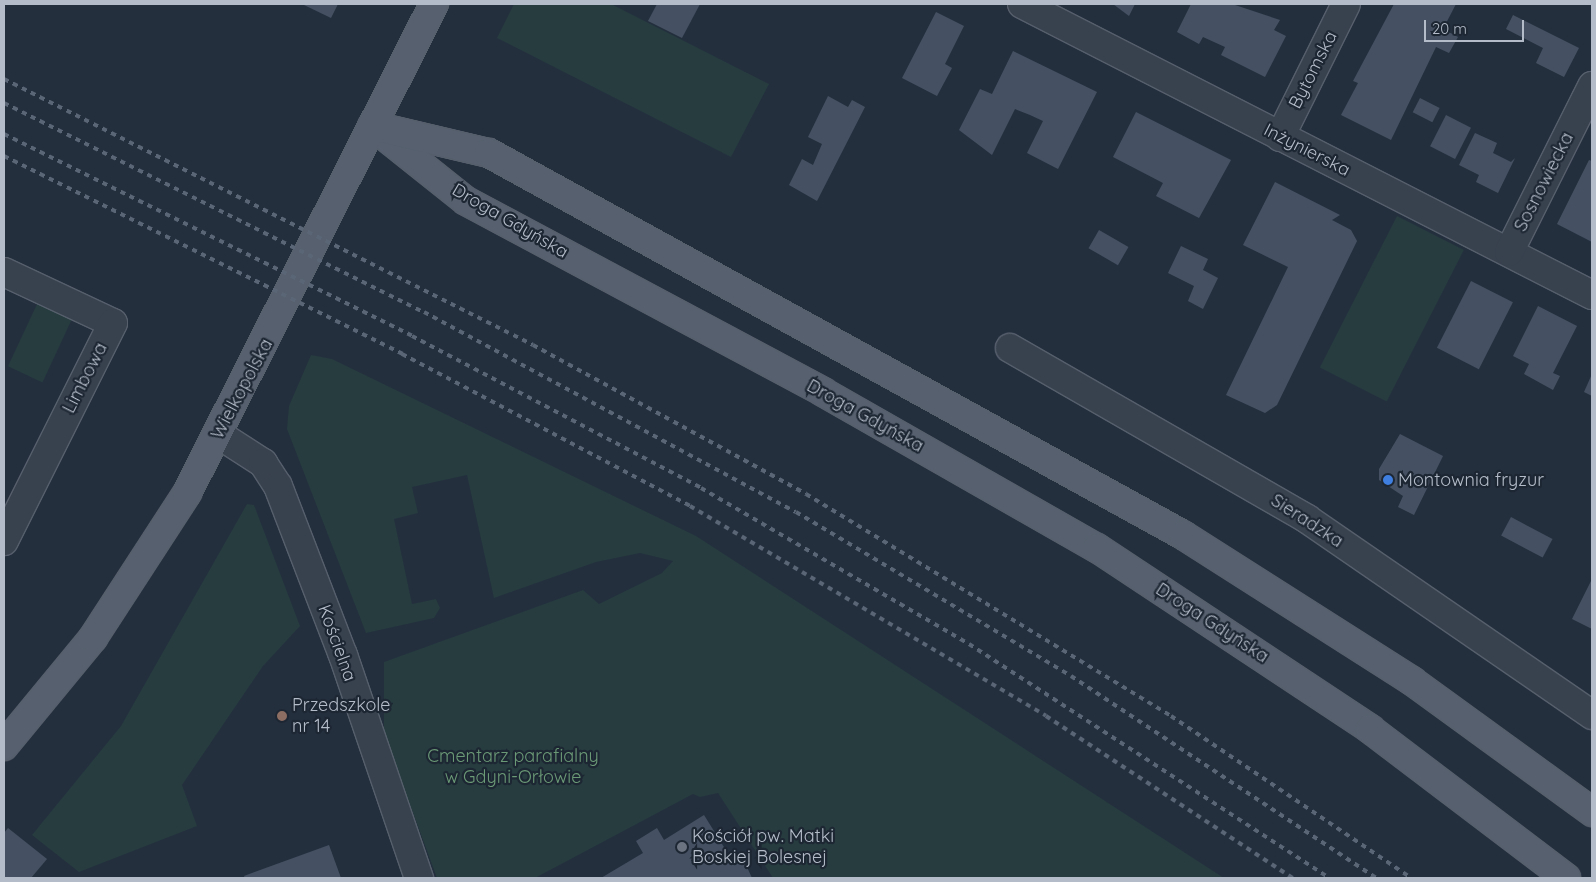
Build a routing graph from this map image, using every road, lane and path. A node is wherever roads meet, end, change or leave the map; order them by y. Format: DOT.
graph roads {
  1 [pos="434,4"];
  2 [pos="1022,4"];
  3 [pos="1346,4"];
  4 [pos="1592,86"];
  5 [pos="372,126"];
  6 [pos="1280,137"];
  7 [pos="1509,252"];
  8 [pos="4,272"];
  9 [pos="1592,295"];
  10 [pos="1010,348"];
  11 [pos="218,434"];
  12 [pos="4,540"];
  13 [pos="1592,714"];
  14 [pos="4,746"];
  15 [pos="1592,812"];
  16 [pos="419,878"];
  17 [pos="1566,878"];
  1 -- 5 [label="main road, Wielkopolska"];
  2 -- 6 [label="street, Inżynierska"];
  3 -- 6 [label="street, Bytomska"];
  4 -- 7 [label="street, Sosnowiecka"];
  5 -- 11 [label="main road, Wielkopolska"];
  5 -- 15 [label="main road"];
  5 -- 17 [label="main road, Droga Gdyńska"];
  6 -- 7 [label="street, Inżynierska"];
  7 -- 9 [label="street, Inżynierska"];
  8 -- 12 [label="street, Limbowa"];
  10 -- 13 [label="street, Sieradzka"];
  11 -- 14 [label="main road, Wielkopolska"];
  11 -- 16 [label="street, Kościelna"];
}
